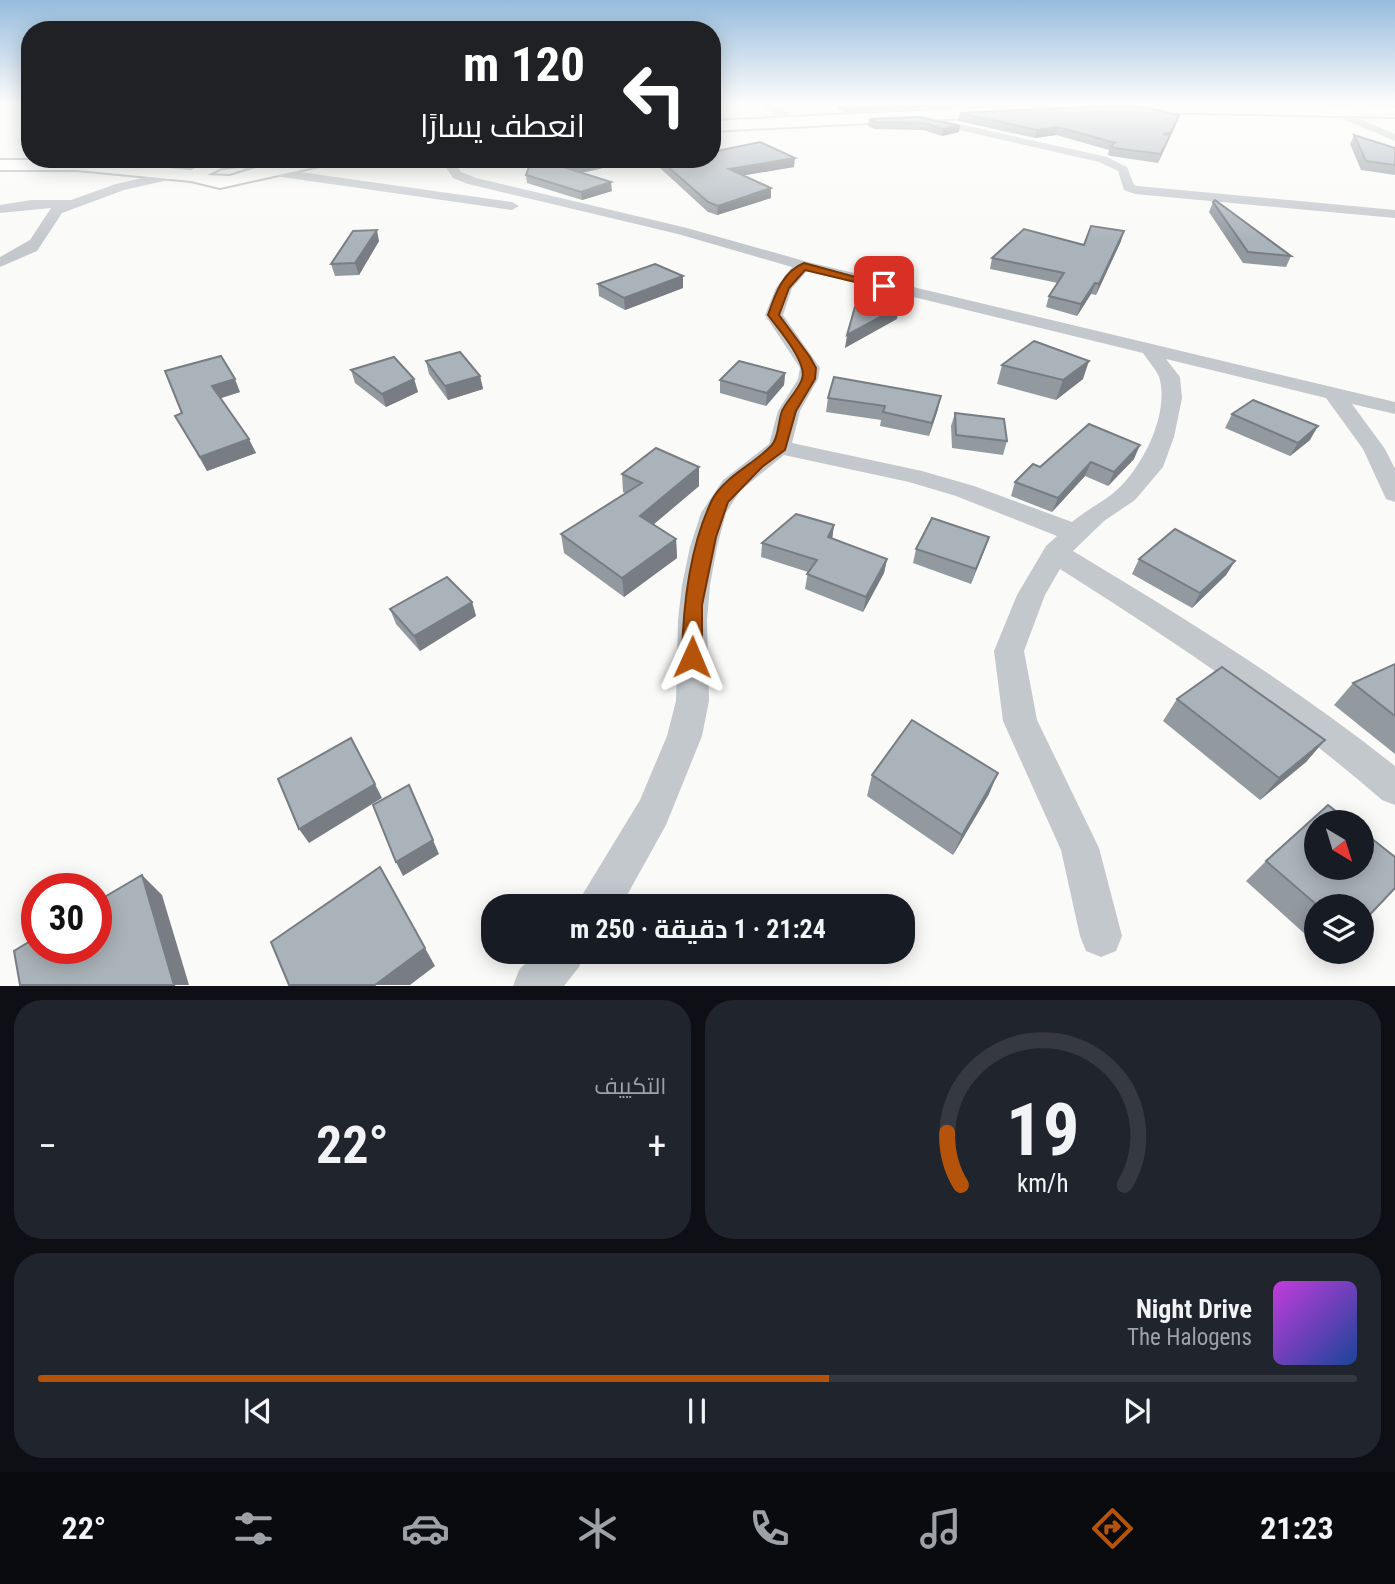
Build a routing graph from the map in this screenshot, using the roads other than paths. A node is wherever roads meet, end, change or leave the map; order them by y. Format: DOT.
graph roads {
  1 [pos="1056,149"];
  2 [pos="0,165"];
  3 [pos="21,165"];
  4 [pos="106,168"];
  5 [pos="208,168"];
  6 [pos="260,168"];
  7 [pos="280,168"];
  8 [pos="453,168"];
  9 [pos="173,175"];
  10 [pos="195,176"];
  11 [pos="238,180"];
  12 [pos="368,186"];
  13 [pos="69,204"];
  14 [pos="0,209"];
  15 [pos="1395,214"];
  16 [pos="0,262"];
  17 [pos="797,264"];
  18 [pos="1150,350"];
  19 [pos="1334,394"];
  20 [pos="1395,408"];
  21 [pos="780,447"];
  22 [pos="1395,494"];
  23 [pos="1066,543"];
  24 [pos="1395,788"];
  25 [pos="605,894"];
  26 [pos="1101,936"];
  27 [pos="553,964"];
  28 [pos="535,985"];
  1 -- 15 [label="street"];
  2 -- 3 [label="main road"];
  4 -- 9 [label="main road"];
  5 -- 10 [label="main road"];
  6 -- 11 [label="main road"];
  7 -- 12 [label="street"];
  8 -- 17 [label="street"];
  9 -- 10 [label="main road"];
  9 -- 13 [label="street"];
  10 -- 11 [label="main road"];
  11 -- 12 [label="street"];
  12 -- 17 [label="street"];
  13 -- 14 [label="street"];
  13 -- 16 [label="street"];
  17 -- 18 [label="street"];
  17 -- 21 [label="street"];
  18 -- 19 [label="street"];
  18 -- 23 [label="street"];
  19 -- 20 [label="street"];
  19 -- 22 [label="street"];
  21 -- 23 [label="street"];
  21 -- 25 [label="street"];
  23 -- 24 [label="street"];
  23 -- 26 [label="street"];
  27 -- 28 [label="street"];
}
